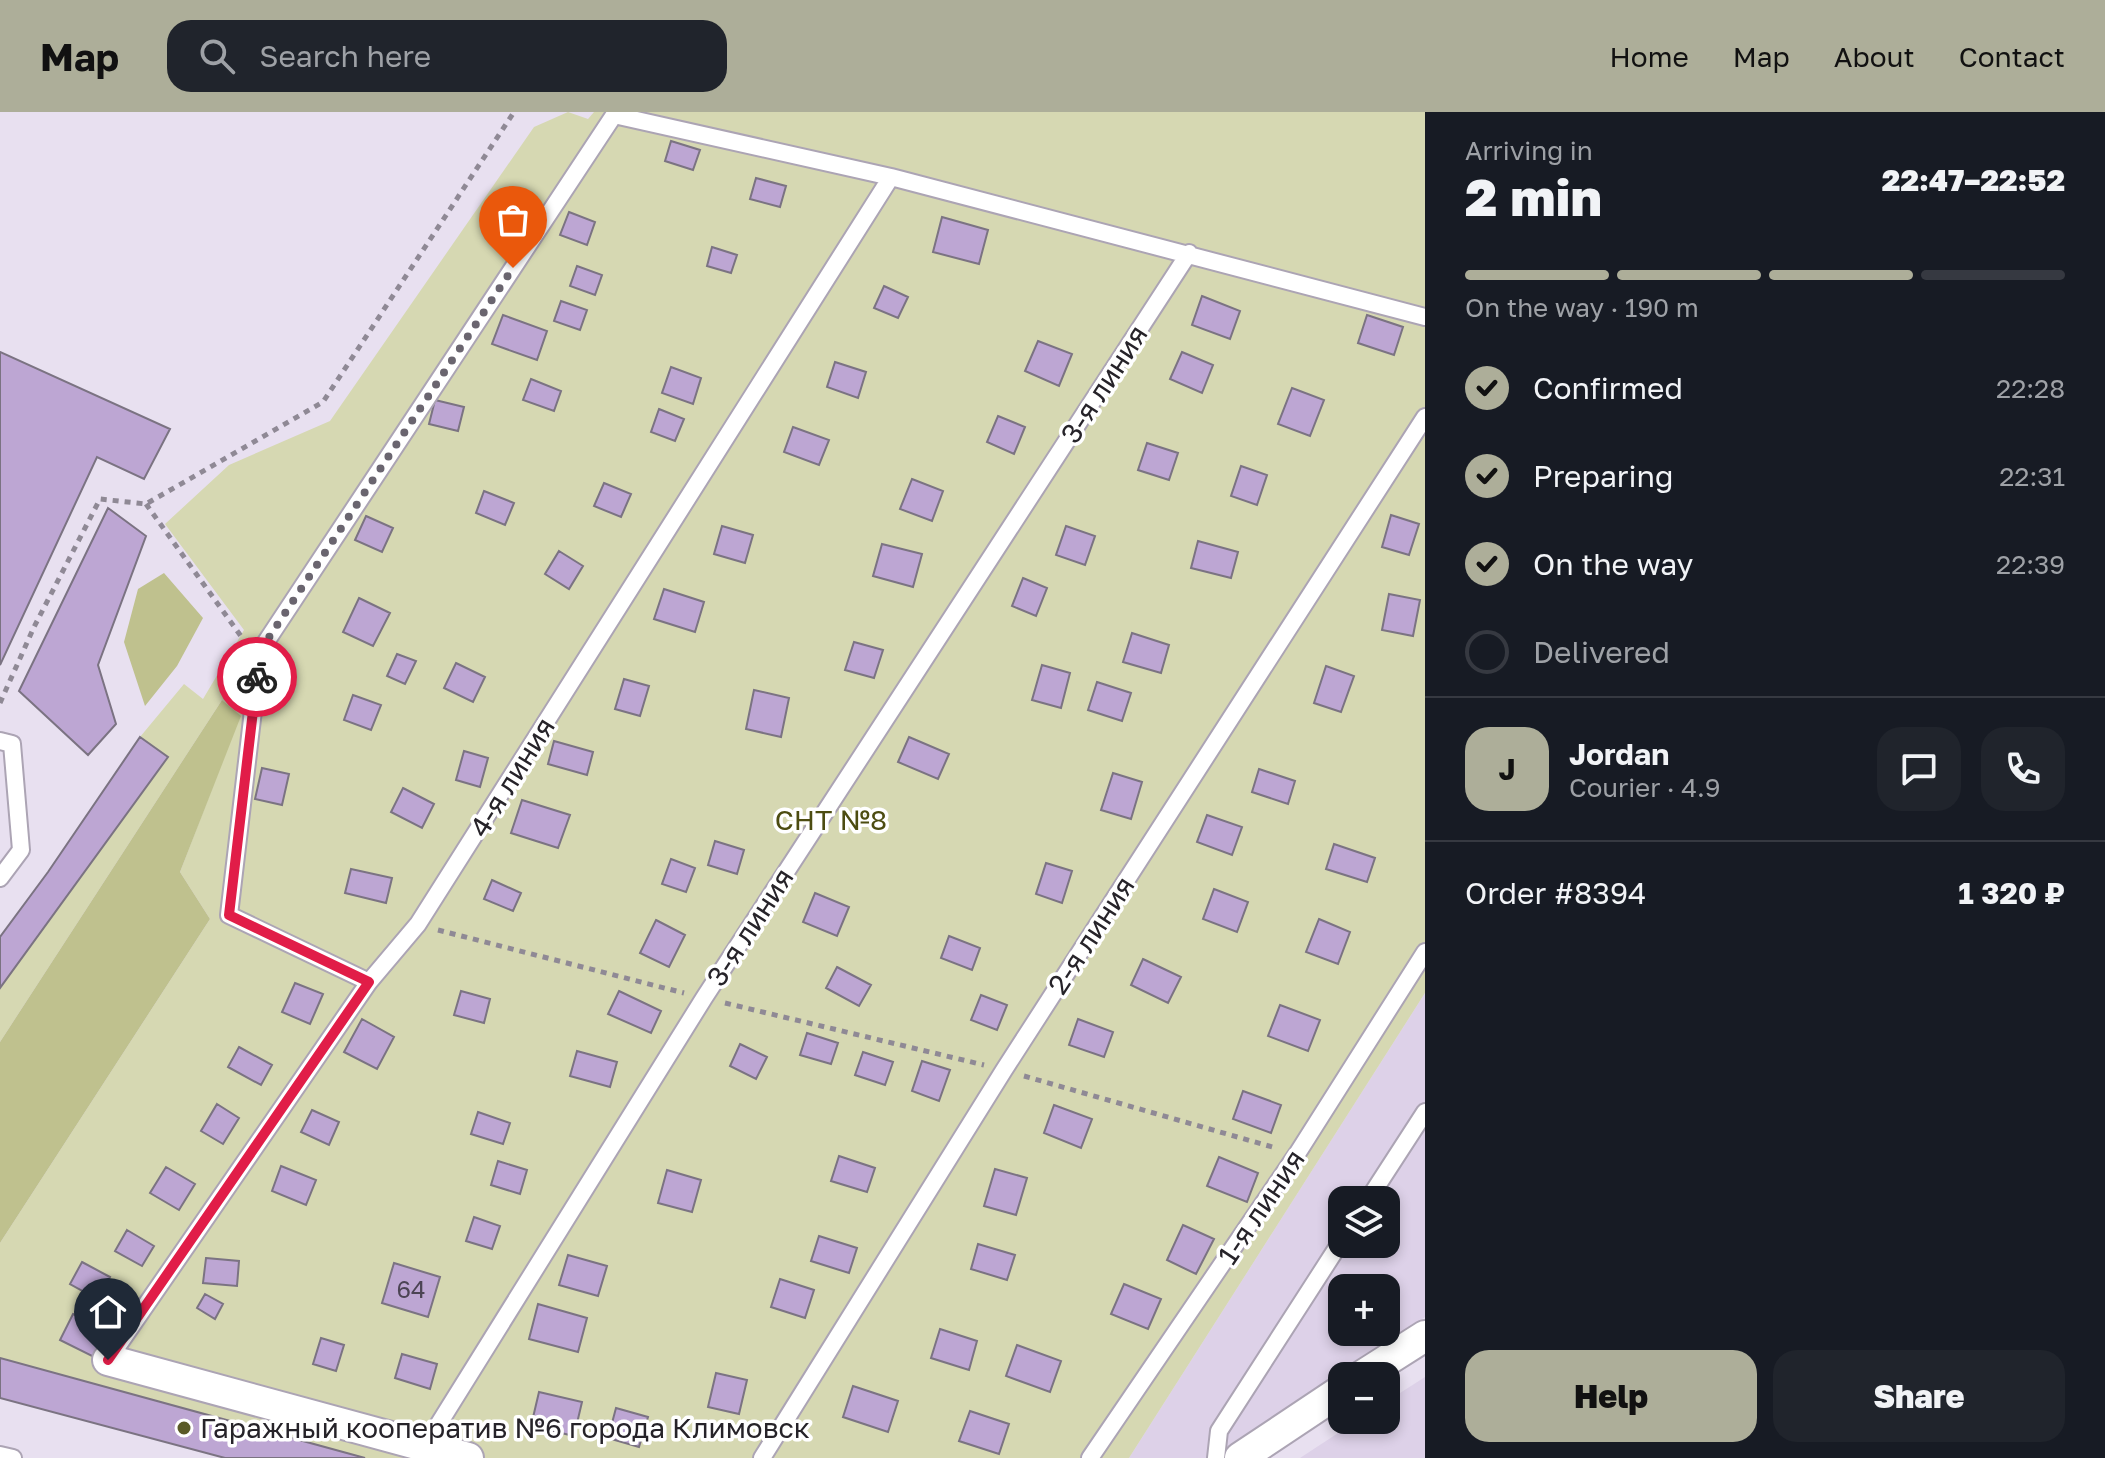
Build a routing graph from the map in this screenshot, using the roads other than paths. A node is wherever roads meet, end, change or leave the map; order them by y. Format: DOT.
graph roads {
  1 [pos="891,177"];
  2 [pos="1189,253"];
  3 [pos="1425,317"];
  4 [pos="1425,417"];
  5 [pos="0,741"];
  6 [pos="0,878"];
  7 [pos="1425,952"];
  8 [pos="369,982"];
  9 [pos="1425,1112"];
  10 [pos="1377,1186"];
  11 [pos="1330,1258"];
  12 [pos="1425,1336"];
  13 [pos="108,1360"];
  14 [pos="1384,1362"];
  15 [pos="1328,1399"];
  16 [pos="425,1446"];
  17 [pos="0,1455"];
  18 [pos="13,1458"];
  19 [pos="468,1458"];
  20 [pos="762,1458"];
  21 [pos="1090,1458"];
  22 [pos="1216,1458"];
  23 [pos="1240,1458"];
  1 -- 2 [label="lane"];
  1 -- 8 [label="lane, 4-я линия"];
  1 -- 8 [label="lane"];
  2 -- 3 [label="lane"];
  2 -- 16 [label="lane, 3-я линия"];
  4 -- 20 [label="lane, 2-я линия"];
  5 -- 6 [label="lane"];
  7 -- 21 [label="lane, 1-я линия"];
  8 -- 13 [label="lane, 4-я линия"];
  9 -- 10 [label="lane"];
  11 -- 22 [label="lane"];
  12 -- 14 [label="street"];
  13 -- 16 [label="street"];
  15 -- 23 [label="street"];
  16 -- 19 [label="street"];
  17 -- 18 [label="lane"];
}
